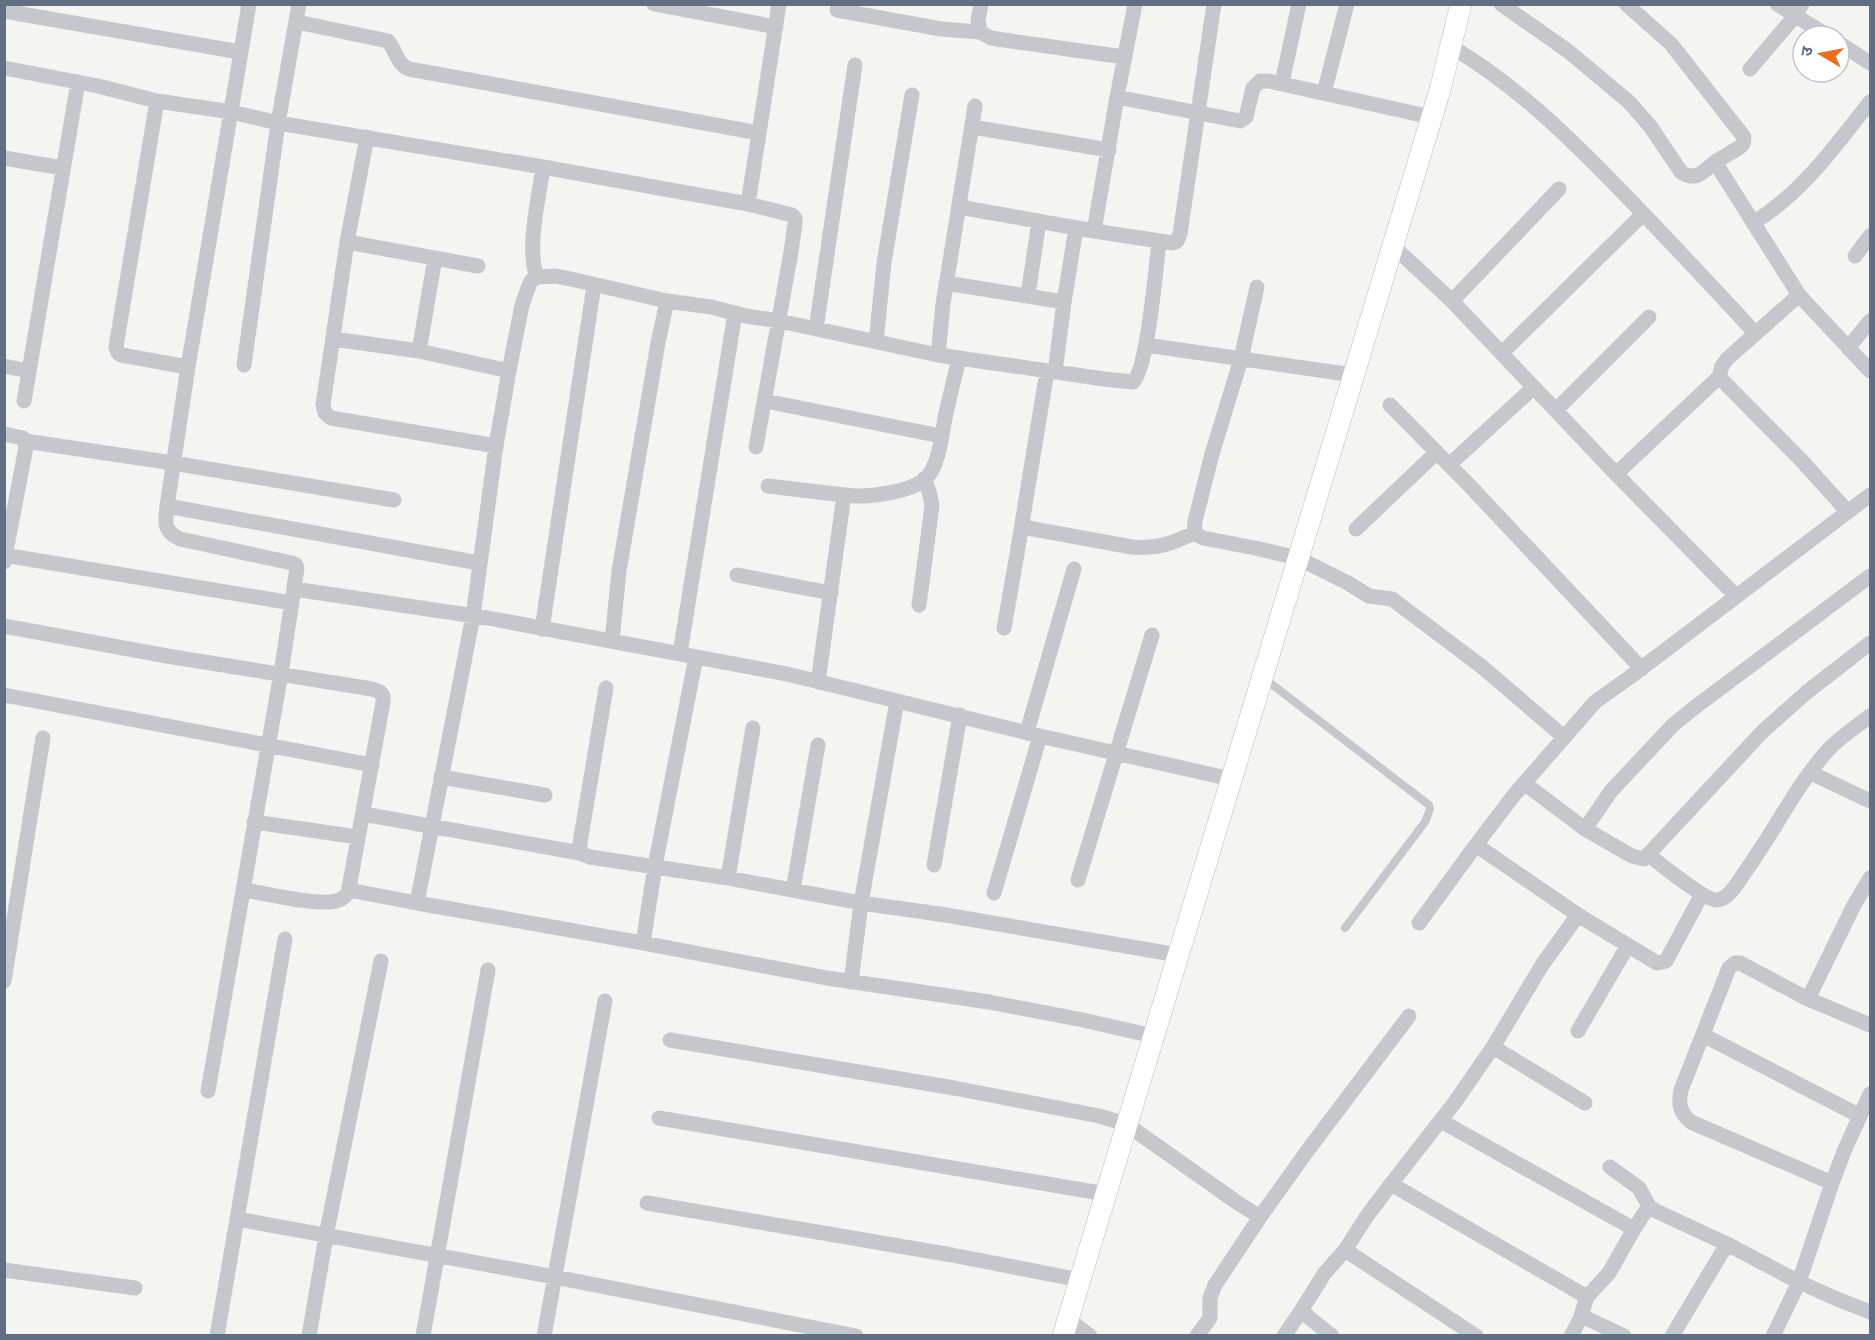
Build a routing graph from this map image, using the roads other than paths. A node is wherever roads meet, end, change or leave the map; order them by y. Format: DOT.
graph roads {
  1 [pos="249,4"];
  2 [pos="299,4"];
  3 [pos="654,4"];
  4 [pos="779,4"];
  5 [pos="981,4"];
  6 [pos="1135,4"];
  7 [pos="1214,4"];
  8 [pos="1299,4"];
  9 [pos="1347,4"];
  10 [pos="1461,4"];
  11 [pos="1501,4"];
  12 [pos="1626,4"];
  13 [pos="1777,4"];
  14 [pos="837,10"];
  15 [pos="1798,10"];
  16 [pos="4,11"];
  17 [pos="297,22"];
  18 [pos="1814,24"];
  19 [pos="776,27"];
  20 [pos="980,32"];
  21 [pos="1450,46"];
  22 [pos="1851,48"];
  23 [pos="240,52"];
  24 [pos="1868,56"];
  25 [pos="1124,57"];
  26 [pos="855,65"];
  27 [pos="4,68"];
  28 [pos="1750,69"];
  29 [pos="78,82"];
  30 [pos="1282,83"];
  31 [pos="1324,93"];
  32 [pos="912,95"];
  33 [pos="1117,97"];
  34 [pos="157,101"];
  35 [pos="1870,102"];
  36 [pos="975,106"];
  37 [pos="232,112"];
  38 [pos="1198,113"];
  39 [pos="1431,117"];
  40 [pos="278,123"];
  41 [pos="972,127"];
  42 [pos="759,133"];
  43 [pos="367,137"];
  44 [pos="1109,150"];
  45 [pos="4,158"];
  46 [pos="1715,162"];
  47 [pos="543,167"];
  48 [pos="63,168"];
  49 [pos="1559,189"];
  50 [pos="747,204"];
  51 [pos="959,207"];
  52 [pos="1643,214"];
  53 [pos="1039,221"];
  54 [pos="1753,223"];
  55 [pos="1076,228"];
  56 [pos="1094,231"];
  57 [pos="1870,236"];
  58 [pos="1159,241"];
  59 [pos="347,242"];
  60 [pos="1393,246"];
  61 [pos="1855,256"];
  62 [pos="435,258"];
  63 [pos="478,266"];
  64 [pos="537,277"];
  65 [pos="946,283"];
  66 [pos="594,285"];
  67 [pos="1257,287"];
  68 [pos="1028,295"];
  69 [pos="1799,295"];
  70 [pos="667,301"];
  71 [pos="1452,301"];
  72 [pos="1064,302"];
  73 [pos="735,313"];
  74 [pos="1649,317"];
  75 [pos="778,321"];
  76 [pos="1870,321"];
  77 [pos="816,329"];
  78 [pos="1755,333"];
  79 [pos="333,339"];
  80 [pos="876,342"];
  81 [pos="1146,345"];
  82 [pos="1848,348"];
  83 [pos="419,351"];
  84 [pos="1502,353"];
  85 [pos="938,355"];
  86 [pos="959,358"];
  87 [pos="1241,359"];
  88 [pos="243,365"];
  89 [pos="4,366"];
  90 [pos="188,367"];
  91 [pos="29,370"];
  92 [pos="509,371"];
  93 [pos="1051,371"];
  94 [pos="1870,371"];
  95 [pos="1353,375"];
  96 [pos="1719,376"];
  97 [pos="1533,388"];
  98 [pos="24,401"];
  99 [pos="765,401"];
  100 [pos="1390,405"];
  101 [pos="1556,410"];
  102 [pos="4,434"];
  103 [pos="941,436"];
  104 [pos="25,441"];
  105 [pos="496,446"];
  106 [pos="756,447"];
  107 [pos="1436,453"];
  108 [pos="173,463"];
  109 [pos="1449,465"];
  110 [pos="1616,474"];
  111 [pos="924,479"];
  112 [pos="768,486"];
  113 [pos="11,495"];
  114 [pos="844,495"];
  115 [pos="1870,495"];
  116 [pos="394,500"];
  117 [pos="167,506"];
  118 [pos="1848,512"];
  119 [pos="1022,527"];
  120 [pos="1356,529"];
  121 [pos="1194,533"];
  122 [pos="5,557"];
  123 [pos="1298,558"];
  124 [pos="479,563"];
  125 [pos="1074,569"];
  126 [pos="737,575"];
  127 [pos="1870,576"];
  128 [pos="831,592"];
  129 [pos="293,596"];
  130 [pos="1736,596"];
  131 [pos="919,605"];
  132 [pos="473,616"];
  133 [pos="4,626"];
  134 [pos="1004,628"];
  135 [pos="542,629"];
  136 [pos="1152,635"];
  137 [pos="612,641"];
  138 [pos="1870,643"];
  139 [pos="680,653"];
  140 [pos="696,657"];
  141 [pos="1642,669"];
  142 [pos="281,673"];
  143 [pos="1262,676"];
  144 [pos="818,682"];
  145 [pos="606,688"];
  146 [pos="4,694"];
  147 [pos="897,701"];
  148 [pos="960,715"];
  149 [pos="1870,716"];
  150 [pos="753,728"];
  151 [pos="1034,734"];
  152 [pos="1563,737"];
  153 [pos="43,738"];
  154 [pos="818,744"];
  155 [pos="268,746"];
  156 [pos="1116,754"];
  157 [pos="372,765"];
  158 [pos="1811,773"];
  159 [pos="441,777"];
  160 [pos="1231,779"];
  161 [pos="1524,783"];
  162 [pos="545,795"];
  163 [pos="1870,801"];
  164 [pos="363,814"];
  165 [pos="254,822"];
  166 [pos="431,826"];
  167 [pos="1585,829"];
  168 [pos="358,837"];
  169 [pos="1476,845"];
  170 [pos="580,853"];
  171 [pos="1649,855"];
  172 [pos="934,865"];
  173 [pos="655,866"];
  174 [pos="728,878"];
  175 [pos="1870,878"];
  176 [pos="1078,880"];
  177 [pos="243,890"];
  178 [pos="350,890"];
  179 [pos="793,890"];
  180 [pos="994,893"];
  181 [pos="1702,894"];
  182 [pos="417,903"];
  183 [pos="861,903"];
  184 [pos="1578,915"];
  185 [pos="1419,923"];
  186 [pos="1345,928"];
  187 [pos="285,939"];
  188 [pos="643,943"];
  189 [pos="1627,947"];
  190 [pos="6,955"];
  191 [pos="1178,955"];
  192 [pos="381,961"];
  193 [pos="488,970"];
  194 [pos="4,981"];
  195 [pos="850,982"];
  196 [pos="1808,999"];
  197 [pos="605,1001"];
  198 [pos="1409,1016"];
  199 [pos="1870,1025"];
  200 [pos="1578,1031"];
  201 [pos="1703,1035"];
  202 [pos="1153,1036"];
  203 [pos="670,1040"];
  204 [pos="1493,1047"];
  205 [pos="208,1091"];
  206 [pos="1870,1094"];
  207 [pos="1585,1103"];
  208 [pos="1860,1116"];
  209 [pos="659,1118"];
  210 [pos="1441,1121"];
  211 [pos="1126,1124"];
  212 [pos="1610,1167"];
  213 [pos="1832,1183"];
  214 [pos="1391,1184"];
  215 [pos="1106,1194"];
  216 [pos="647,1203"];
  217 [pos="1649,1206"];
  218 [pos="1260,1217"];
  219 [pos="237,1219"];
  220 [pos="1634,1229"];
  221 [pos="326,1236"];
  222 [pos="1727,1244"];
  223 [pos="1345,1250"];
  224 [pos="437,1256"];
  225 [pos="4,1270"];
  226 [pos="555,1277"];
  227 [pos="1080,1280"];
  228 [pos="1799,1282"];
  229 [pos="135,1288"];
  230 [pos="1587,1297"];
  231 [pos="1301,1311"];
  232 [pos="1870,1312"];
  233 [pos="1580,1319"];
  234 [pos="1066,1328"];
  235 [pos="837,1334"];
  236 [pos="217,1335"];
  237 [pos="309,1335"];
  238 [pos="423,1335"];
  239 [pos="544,1335"];
  240 [pos="856,1335"];
  241 [pos="1090,1335"];
  242 [pos="1197,1335"];
  243 [pos="1284,1335"];
  244 [pos="1332,1335"];
  245 [pos="1476,1335"];
  246 [pos="1571,1335"];
  247 [pos="1624,1335"];
  248 [pos="1672,1335"];
  249 [pos="1773,1335"];
  1 -- 23 [label="street"];
  2 -- 17 [label="street"];
  3 -- 19 [label="street"];
  4 -- 19 [label="street"];
  5 -- 20 [label="street"];
  6 -- 25 [label="street"];
  7 -- 38 [label="street"];
  8 -- 30 [label="street"];
  9 -- 31 [label="street"];
  10 -- 21 [label="street"];
  11 -- 46 [label="street"];
  12 -- 46 [label="street"];
  13 -- 15 [label="street"];
  14 -- 20 [label="street"];
  15 -- 18 [label="street"];
  15 -- 28 [label="street"];
  16 -- 23 [label="street"];
  17 -- 40 [label="street"];
  17 -- 42 [label="street"];
  19 -- 42 [label="street"];
  20 -- 25 [label="street"];
  21 -- 39 [label="street"];
  21 -- 52 [label="street"];
  22 -- 24 [label="street"];
  23 -- 37 [label="street"];
  25 -- 33 [label="street"];
  26 -- 77 [label="street"];
  27 -- 29 [label="street"];
  29 -- 34 [label="street"];
  29 -- 48 [label="street"];
  30 -- 31 [label="street"];
  30 -- 38 [label="street"];
  31 -- 39 [label="street"];
  32 -- 80 [label="street"];
  33 -- 38 [label="street"];
  33 -- 44 [label="street"];
  34 -- 37 [label="street"];
  34 -- 90 [label="street"];
  35 -- 54 [label="street"];
  36 -- 41 [label="street"];
  37 -- 40 [label="street"];
  37 -- 90 [label="street"];
  38 -- 58 [label="street"];
  39 -- 60 [label="street"];
  40 -- 43 [label="street"];
  40 -- 88 [label="street"];
  41 -- 44 [label="street"];
  41 -- 51 [label="street"];
  42 -- 50 [label="street"];
  43 -- 47 [label="street"];
  43 -- 59 [label="street"];
  44 -- 56 [label="street"];
  45 -- 48 [label="street"];
  46 -- 54 [label="street"];
  47 -- 50 [label="street"];
  47 -- 64 [label="street"];
  48 -- 91 [label="street"];
  49 -- 71 [label="street"];
  50 -- 75 [label="street"];
  51 -- 53 [label="street"];
  51 -- 65 [label="street"];
  52 -- 78 [label="street"];
  52 -- 84 [label="street"];
  53 -- 55 [label="street"];
  53 -- 68 [label="street"];
  54 -- 69 [label="street"];
  55 -- 56 [label="street"];
  55 -- 72 [label="street"];
  56 -- 58 [label="street"];
  57 -- 61 [label="street"];
  58 -- 81 [label="street"];
  59 -- 62 [label="street"];
  59 -- 79 [label="street"];
  60 -- 71 [label="street"];
  60 -- 95 [label="street"];
  62 -- 63 [label="street"];
  62 -- 83 [label="street"];
  64 -- 66 [label="street"];
  64 -- 92 [label="street"];
  65 -- 68 [label="street"];
  65 -- 85 [label="street"];
  66 -- 70 [label="street"];
  66 -- 135 [label="street"];
  67 -- 87 [label="street"];
  68 -- 72 [label="street"];
  69 -- 78 [label="street"];
  69 -- 82 [label="street"];
  70 -- 73 [label="street"];
  70 -- 137 [label="street"];
  71 -- 84 [label="street"];
  72 -- 93 [label="street"];
  73 -- 75 [label="street"];
  73 -- 139 [label="street"];
  74 -- 101 [label="street"];
  75 -- 77 [label="street"];
  75 -- 99 [label="street"];
  76 -- 82 [label="street"];
  77 -- 80 [label="street"];
  78 -- 96 [label="street"];
  79 -- 83 [label="street"];
  79 -- 105 [label="street"];
  80 -- 85 [label="street"];
  81 -- 87 [label="street"];
  81 -- 93 [label="street"];
  82 -- 94 [label="street"];
  83 -- 92 [label="street"];
  84 -- 97 [label="street"];
  85 -- 86 [label="street"];
  86 -- 93 [label="street"];
  86 -- 103 [label="street"];
  87 -- 95 [label="street"];
  87 -- 121 [label="street"];
  89 -- 91 [label="street"];
  90 -- 108 [label="street"];
  91 -- 98 [label="street"];
  92 -- 105 [label="street"];
  93 -- 119 [label="street"];
  95 -- 123 [label="street"];
  96 -- 110 [label="street"];
  96 -- 118 [label="street"];
  97 -- 101 [label="street"];
  97 -- 109 [label="street"];
  99 -- 103 [label="street"];
  99 -- 106 [label="street"];
  100 -- 107 [label="street"];
  101 -- 110 [label="street"];
  102 -- 104 [label="street"];
  103 -- 111 [label="street"];
  104 -- 108 [label="street"];
  104 -- 113 [label="street"];
  105 -- 124 [label="street"];
  107 -- 109 [label="street"];
  107 -- 120 [label="street"];
  108 -- 116 [label="street"];
  108 -- 117 [label="street"];
  109 -- 141 [label="street"];
  110 -- 130 [label="street"];
  111 -- 114 [label="street"];
  111 -- 131 [label="street"];
  112 -- 114 [label="street"];
  113 -- 122 [label="street"];
  114 -- 128 [label="street"];
  115 -- 118 [label="street"];
  117 -- 124 [label="street"];
  117 -- 129 [label="street"];
  118 -- 130 [label="street"];
  119 -- 121 [label="street"];
  119 -- 134 [label="street"];
  121 -- 123 [label="street"];
  122 -- 129 [label="street"];
  123 -- 143 [label="street"];
  123 -- 152 [label="street"];
  124 -- 132 [label="street"];
  125 -- 151 [label="street"];
  126 -- 128 [label="street"];
  127 -- 167 [label="street"];
  128 -- 144 [label="street"];
  129 -- 132 [label="street"];
  129 -- 142 [label="street"];
  130 -- 141 [label="street"];
  132 -- 135 [label="street"];
  132 -- 159 [label="street"];
  133 -- 142 [label="street"];
  135 -- 137 [label="street"];
  136 -- 156 [label="street"];
  137 -- 139 [label="street"];
  138 -- 171 [label="street"];
  139 -- 140 [label="street"];
  140 -- 144 [label="street"];
  140 -- 173 [label="street"];
  141 -- 152 [label="street"];
  142 -- 155 [label="street"];
  142 -- 157 [label="street"];
  143 -- 160 [label="street"];
  143 -- 186 [label="lane"];
  144 -- 147 [label="street"];
  145 -- 170 [label="street"];
  146 -- 155 [label="street"];
  147 -- 148 [label="street"];
  147 -- 183 [label="street"];
  148 -- 151 [label="street"];
  148 -- 172 [label="street"];
  149 -- 158 [label="street"];
  150 -- 174 [label="street"];
  151 -- 156 [label="street"];
  151 -- 180 [label="street"];
  152 -- 161 [label="street"];
  153 -- 190 [label="street"];
  154 -- 179 [label="street"];
  155 -- 157 [label="street"];
  155 -- 165 [label="street"];
  156 -- 160 [label="street"];
  156 -- 176 [label="street"];
  157 -- 164 [label="street"];
  158 -- 163 [label="street"];
  158 -- 181 [label="street"];
  159 -- 162 [label="street"];
  159 -- 166 [label="street"];
  160 -- 191 [label="street"];
  161 -- 167 [label="street"];
  161 -- 169 [label="street"];
  164 -- 166 [label="street"];
  164 -- 168 [label="street"];
  165 -- 168 [label="street"];
  165 -- 177 [label="street"];
  166 -- 170 [label="street"];
  166 -- 182 [label="street"];
  167 -- 171 [label="street"];
  168 -- 178 [label="street"];
  169 -- 184 [label="street"];
  169 -- 185 [label="street"];
  170 -- 173 [label="street"];
  171 -- 181 [label="street"];
  173 -- 174 [label="street"];
  173 -- 188 [label="street"];
  174 -- 179 [label="street"];
  175 -- 196 [label="street"];
  177 -- 178 [label="street"];
  177 -- 205 [label="street"];
  178 -- 182 [label="street"];
  179 -- 183 [label="street"];
  181 -- 189 [label="street"];
  182 -- 188 [label="street"];
  183 -- 191 [label="street"];
  183 -- 195 [label="street"];
  184 -- 189 [label="street"];
  184 -- 204 [label="street"];
  187 -- 219 [label="street"];
  188 -- 195 [label="street"];
  189 -- 200 [label="street"];
  190 -- 194 [label="street"];
  191 -- 202 [label="street"];
  192 -- 221 [label="street"];
  193 -- 224 [label="street"];
  195 -- 202 [label="street"];
  196 -- 199 [label="street"];
  196 -- 201 [label="street"];
  197 -- 226 [label="street"];
  198 -- 218 [label="street"];
  201 -- 208 [label="street"];
  201 -- 213 [label="street"];
  202 -- 211 [label="street"];
  203 -- 211 [label="street"];
  204 -- 207 [label="street"];
  204 -- 210 [label="street"];
  206 -- 208 [label="street"];
  208 -- 213 [label="street"];
  209 -- 215 [label="street"];
  210 -- 214 [label="street"];
  210 -- 220 [label="street"];
  211 -- 215 [label="street"];
  211 -- 218 [label="street"];
  212 -- 217 [label="street"];
  213 -- 228 [label="street"];
  214 -- 223 [label="street"];
  214 -- 230 [label="street"];
  215 -- 227 [label="street"];
  216 -- 227 [label="street"];
  217 -- 220 [label="street"];
  217 -- 222 [label="street"];
  218 -- 242 [label="street"];
  219 -- 221 [label="street"];
  219 -- 236 [label="street"];
  220 -- 230 [label="street"];
  221 -- 224 [label="street"];
  221 -- 237 [label="street"];
  222 -- 228 [label="street"];
  222 -- 248 [label="street"];
  223 -- 231 [label="street"];
  223 -- 245 [label="street"];
  224 -- 226 [label="street"];
  224 -- 238 [label="street"];
  225 -- 229 [label="street"];
  226 -- 235 [label="street"];
  226 -- 239 [label="street"];
  227 -- 234 [label="street"];
  228 -- 232 [label="street"];
  228 -- 249 [label="street"];
  230 -- 233 [label="street"];
  231 -- 243 [label="street"];
  231 -- 244 [label="street"];
  233 -- 246 [label="street"];
  233 -- 247 [label="street"];
  234 -- 241 [label="street"];
  235 -- 240 [label="street"];
}
